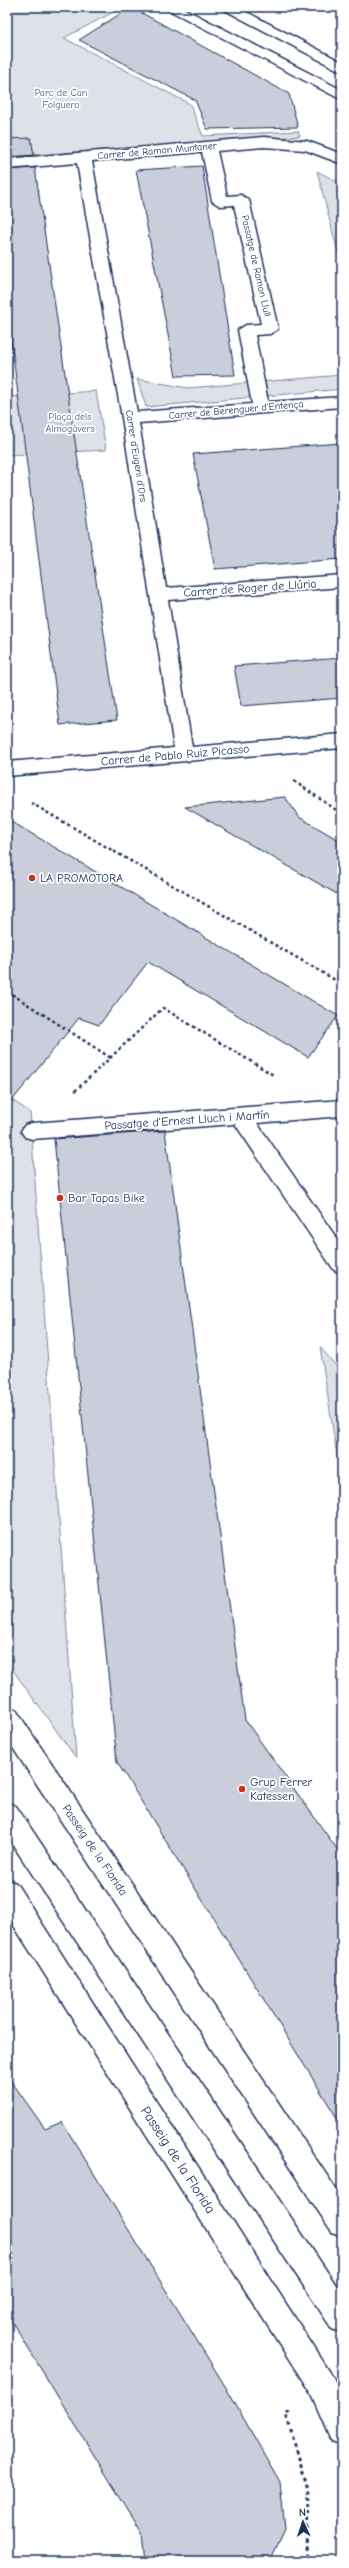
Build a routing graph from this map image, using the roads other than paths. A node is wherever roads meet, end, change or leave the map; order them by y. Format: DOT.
graph roads {
  1 [pos="170,7"];
  2 [pos="226,7"];
  3 [pos="342,68"];
  4 [pos="342,96"];
  5 [pos="209,147"];
  6 [pos="84,158"];
  7 [pos="342,159"];
  8 [pos="7,164"];
  9 [pos="342,402"];
  10 [pos="261,408"];
  11 [pos="130,418"];
  12 [pos="342,581"];
  13 [pos="158,595"];
  14 [pos="342,741"];
  15 [pos="184,755"];
  16 [pos="7,769"];
  17 [pos="342,1108"];
  18 [pos="241,1116"];
  19 [pos="32,1131"];
  20 [pos="342,1264"];
  21 [pos="7,1718"];
  22 [pos="7,1814"];
  23 [pos="7,1892"];
  24 [pos="342,2222"];
  25 [pos="342,2318"];
  26 [pos="342,2431"];
  1 -- 4 [label="street"];
  2 -- 3 [label="street"];
  5 -- 6 [label="street, Carrer de Ramon Muntaner"];
  5 -- 7 [label="street, Carrer de Ramon Muntaner"];
  5 -- 10 [label="street, Passatge de Ramon Llull"];
  6 -- 8 [label="street, Carrer de Ramon Muntaner"];
  6 -- 11 [label="street, Carrer d'Eugeni d'Ors"];
  9 -- 10 [label="street, Carrer de Berenguer d'Entença"];
  10 -- 11 [label="street, Carrer de Berenguer d'Entença"];
  11 -- 13 [label="street, Carrer d'Eugeni d'Ors"];
  12 -- 13 [label="street, Carrer de Roger de Llúria"];
  13 -- 15 [label="street, Carrer d'Eugeni d'Ors"];
  14 -- 15 [label="street, Carrer de Pablo Ruiz Picasso"];
  15 -- 16 [label="street, Carrer de Pablo Ruiz Picasso"];
  17 -- 18 [label="street, Passatge d'Ernest Lluch i Martín"];
  18 -- 19 [label="street, Passatge d'Ernest Lluch i Martín"];
  18 -- 20 [label="street"];
  21 -- 24 [label="street, Passeig de la Florida"];
  22 -- 25 [label="street"];
  23 -- 26 [label="street, Passeig de la Florida"];
}
